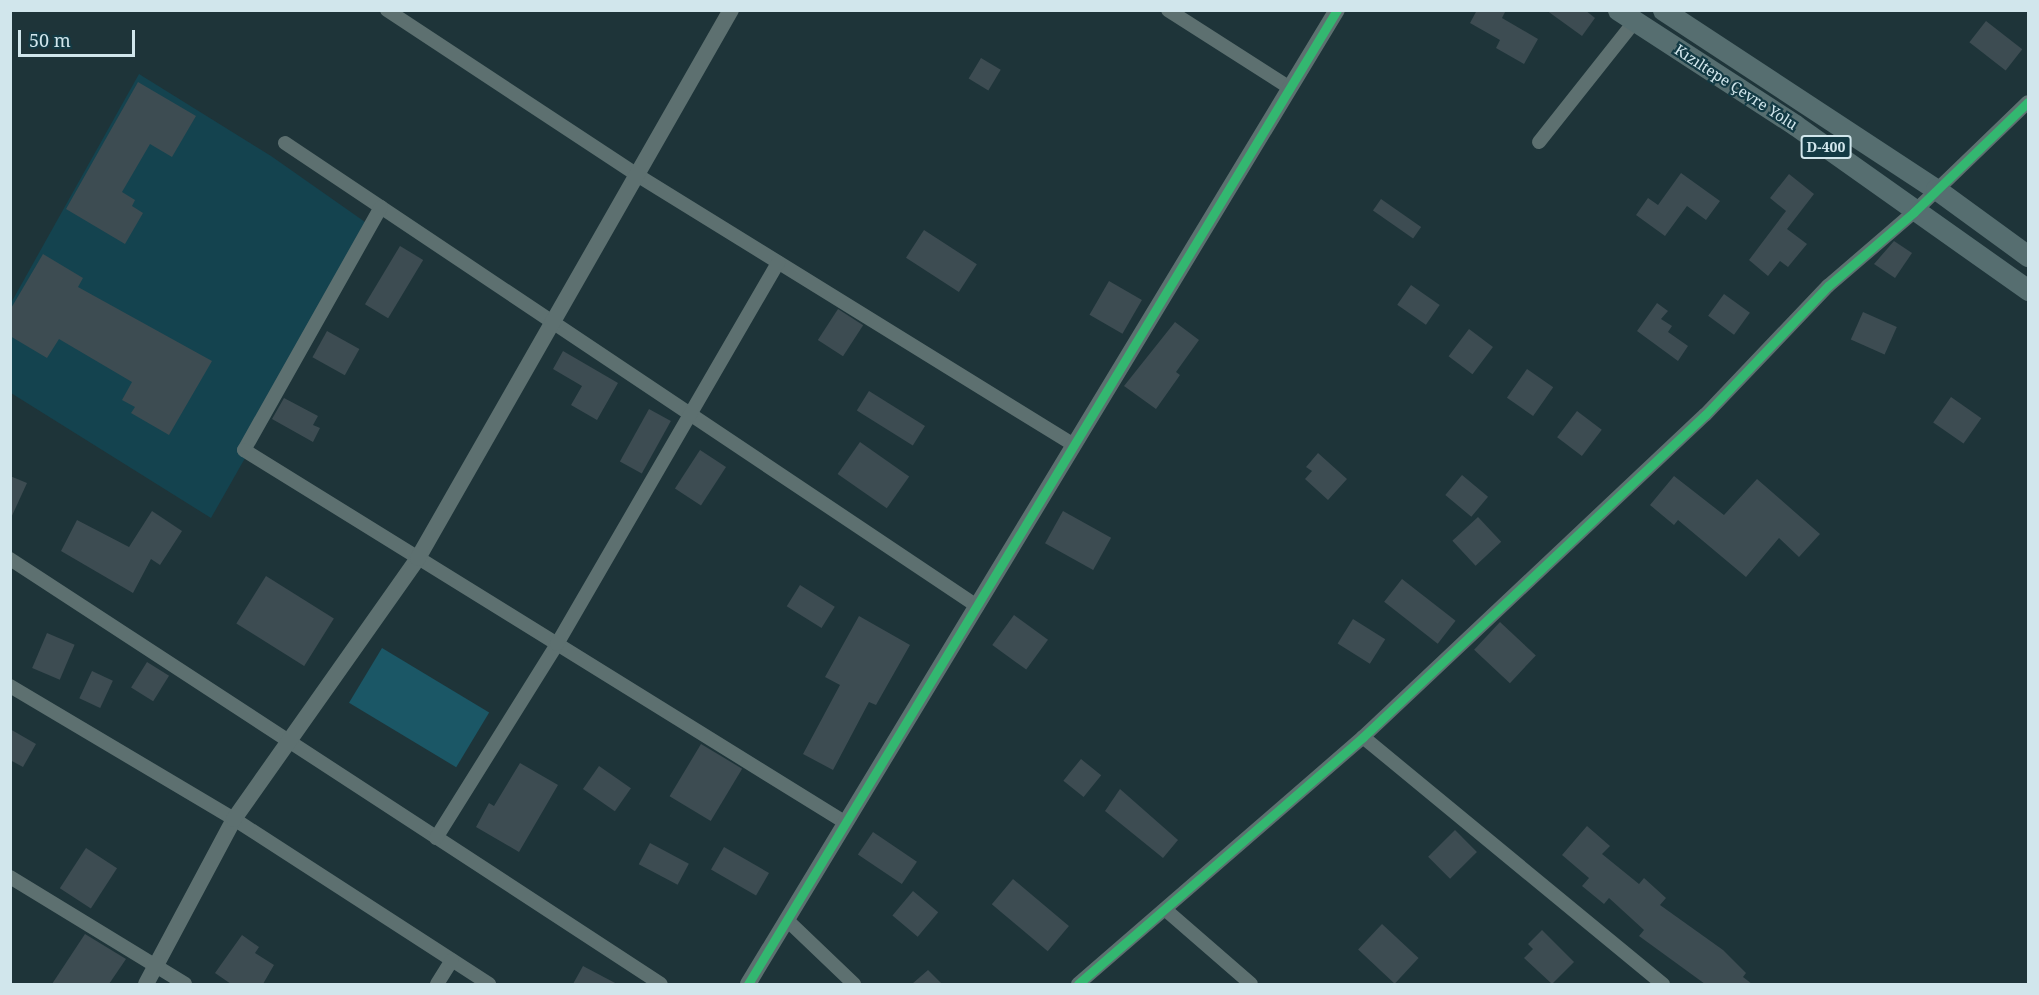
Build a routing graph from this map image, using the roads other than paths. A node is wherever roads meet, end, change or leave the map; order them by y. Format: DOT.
graph roads {
  1 [pos="387,10"];
  2 [pos="731,10"];
  3 [pos="1168,10"];
  4 [pos="1336,10"];
  5 [pos="1663,10"];
  6 [pos="1627,16"];
  7 [pos="1290,88"];
  8 [pos="2028,102"];
  9 [pos="1539,142"];
  10 [pos="285,143"];
  11 [pos="637,175"];
  12 [pos="1936,189"];
  13 [pos="381,207"];
  14 [pos="1914,212"];
  15 [pos="2028,255"];
  16 [pos="778,261"];
  17 [pos="2028,290"];
  18 [pos="553,320"];
  19 [pos="691,413"];
  20 [pos="1074,445"];
  21 [pos="418,558"];
  22 [pos="10,559"];
  23 [pos="977,606"];
  24 [pos="557,644"];
  25 [pos="10,686"];
  26 [pos="1363,737"];
  27 [pos="289,744"];
  28 [pos="234,819"];
  29 [pos="846,823"];
  30 [pos="436,838"];
  31 [pos="10,877"];
  32 [pos="1167,911"];
  33 [pos="787,920"];
  34 [pos="452,960"];
  35 [pos="158,967"];
  36 [pos="146,984"];
  37 [pos="185,984"];
  38 [pos="437,984"];
  39 [pos="489,984"];
  40 [pos="661,984"];
  41 [pos="748,984"];
  42 [pos="854,984"];
  43 [pos="1078,984"];
  44 [pos="1251,984"];
  45 [pos="1663,984"];
  1 -- 11 [label="street"];
  2 -- 11 [label="street"];
  3 -- 7 [label="street"];
  4 -- 7 [label="street"];
  5 -- 12 [label="highway, Kızıltepe Çevre Yolu / D-400"];
  6 -- 9 [label="street"];
  6 -- 14 [label="highway, Kızıltepe Çevre Yolu / D-400"];
  7 -- 20 [label="street"];
  8 -- 12 [label="street"];
  10 -- 13 [label="street"];
  11 -- 16 [label="street"];
  11 -- 18 [label="street"];
  12 -- 14 [label="street"];
  12 -- 15 [label="highway, Kızıltepe Çevre Yolu / D-400"];
  13 -- 18 [label="street"];
  13 -- 21 [label="street"];
  14 -- 17 [label="highway, Kızıltepe Çevre Yolu / D-400"];
  14 -- 26 [label="street"];
  16 -- 19 [label="street"];
  16 -- 20 [label="street"];
  18 -- 19 [label="street"];
  18 -- 21 [label="street"];
  19 -- 23 [label="street"];
  19 -- 24 [label="street"];
  20 -- 23 [label="street"];
  21 -- 24 [label="street"];
  21 -- 27 [label="street"];
  22 -- 27 [label="street"];
  23 -- 29 [label="street"];
  24 -- 29 [label="street"];
  24 -- 30 [label="street"];
  25 -- 28 [label="street"];
  26 -- 32 [label="street"];
  26 -- 45 [label="street"];
  27 -- 28 [label="street"];
  27 -- 30 [label="street"];
  28 -- 34 [label="street"];
  28 -- 35 [label="street"];
  29 -- 33 [label="street"];
  30 -- 40 [label="street"];
  31 -- 35 [label="street"];
  32 -- 43 [label="street"];
  32 -- 44 [label="street"];
  33 -- 41 [label="street"];
  33 -- 42 [label="street"];
  34 -- 38 [label="street"];
  34 -- 39 [label="street"];
  35 -- 36 [label="street"];
  35 -- 37 [label="street"];
}
